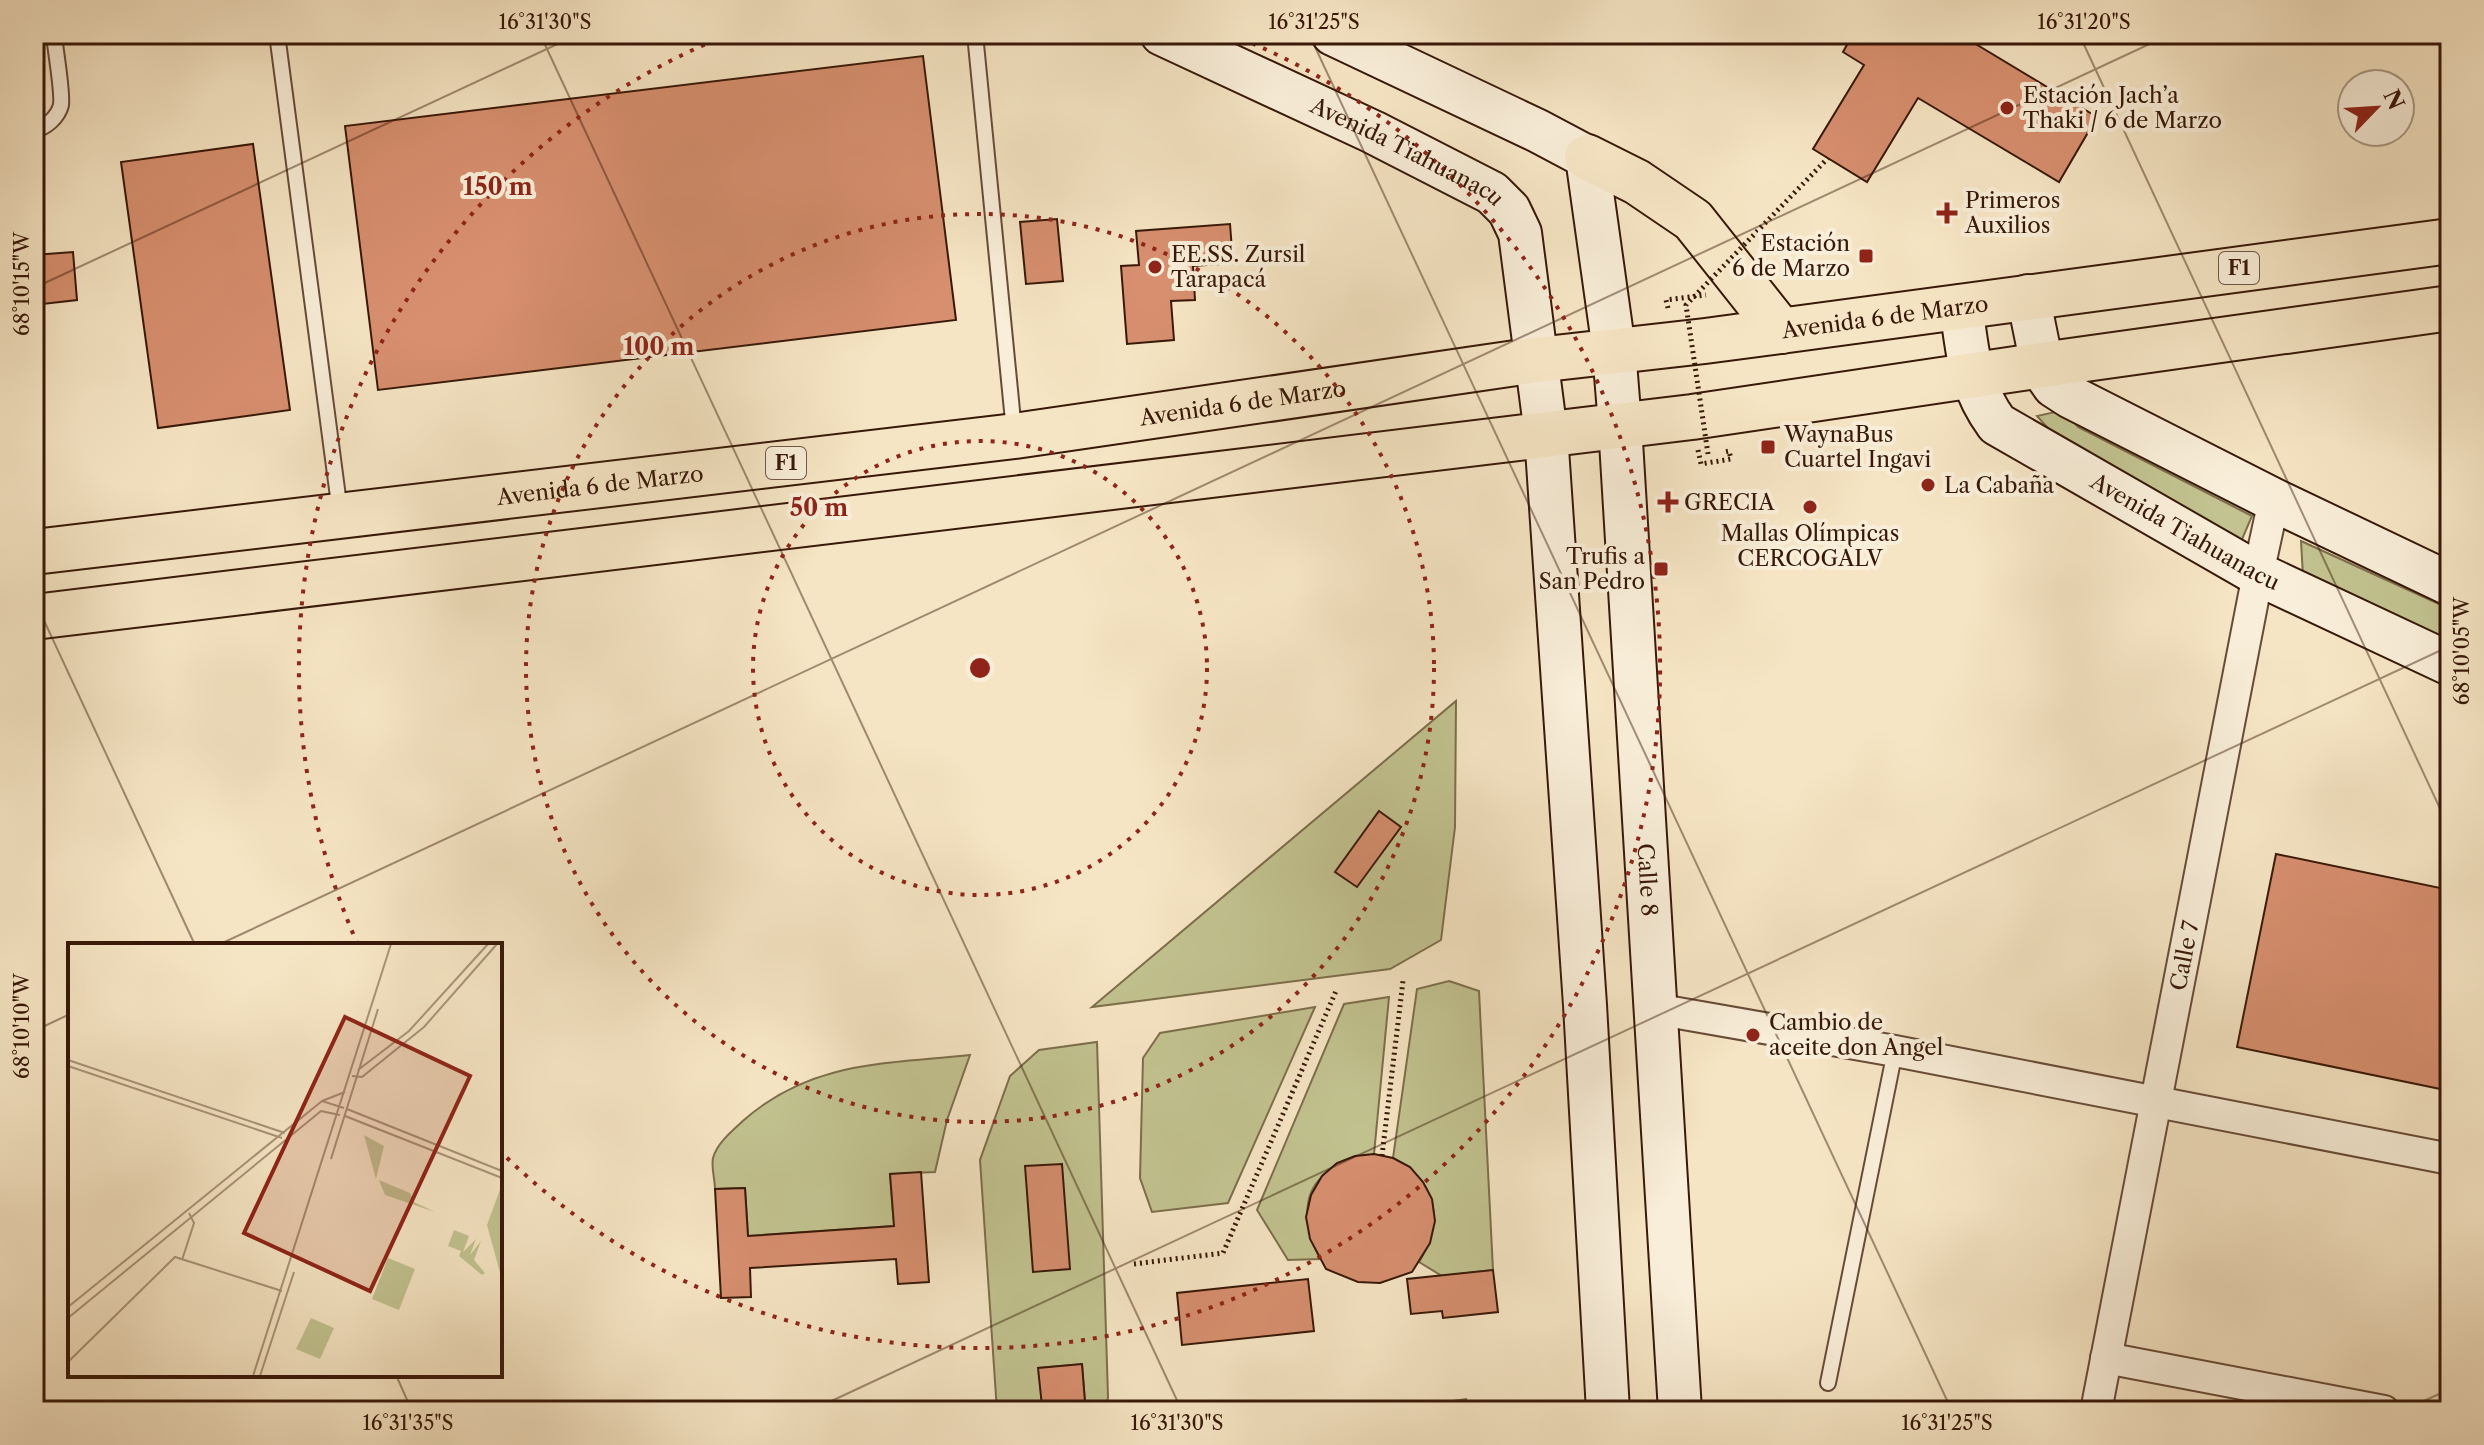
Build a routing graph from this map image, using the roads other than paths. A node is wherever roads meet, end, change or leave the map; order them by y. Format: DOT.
graph roads {
  1 [pos="54,34"];
  2 [pos="277,34"];
  3 [pos="975,34"];
  4 [pos="1162,34"];
  5 [pos="1333,34"];
  6 [pos="34,130"];
  7 [pos="1587,157"];
  8 [pos="2450,241"];
  9 [pos="2028,296"];
  10 [pos="1961,306"];
  11 [pos="2450,308"];
  12 [pos="1781,331"];
  13 [pos="1614,350"];
  14 [pos="1537,360"];
  15 [pos="2042,365"];
  16 [pos="1972,376"];
  17 [pos="1620,425"];
  18 [pos="1546,434"];
  19 [pos="1015,436"];
  20 [pos="2274,500"];
  21 [pos="340,516"];
  22 [pos="34,552"];
  23 [pos="2258,574"];
  24 [pos="2450,584"];
  25 [pos="34,617"];
  26 [pos="2450,664"];
  27 [pos="1655,1009"];
  28 [pos="1895,1051"];
  29 [pos="2155,1102"];
  30 [pos="2450,1159"];
  31 [pos="2106,1358"];
  32 [pos="1828,1383"];
  33 [pos="1608,1411"];
  34 [pos="1680,1411"];
  35 [pos="2096,1411"];
  36 [pos="2384,1411"];
  1 -- 6 [label="lane"];
  2 -- 21 [label="lane"];
  3 -- 19 [label="lane"];
  4 -- 14 [label="main road, Avenida Tiahuanacu"];
  5 -- 7 [label="main road"];
  7 -- 12 [label="highway"];
  7 -- 13 [label="main road"];
  8 -- 9 [label="highway, Avenida 6 de Marzo / F1"];
  9 -- 10 [label="highway, Avenida 6 de Marzo / F1"];
  9 -- 15 [label="main road"];
  10 -- 12 [label="highway, Avenida 6 de Marzo / F1"];
  10 -- 16 [label="main road, Avenida Tiahuanacu"];
  11 -- 15 [label="highway"];
  12 -- 13 [label="highway, Avenida 6 de Marzo / F1"];
  13 -- 14 [label="highway, Avenida 6 de Marzo / F1"];
  13 -- 17 [label="main road, Calle 8"];
  14 -- 18 [label="main road"];
  14 -- 19 [label="highway, Avenida 6 de Marzo / F1"];
  15 -- 16 [label="highway"];
  15 -- 20 [label="main road"];
  16 -- 17 [label="highway"];
  16 -- 23 [label="main road, Avenida Tiahuanacu"];
  17 -- 18 [label="highway"];
  17 -- 27 [label="main road, Calle 8"];
  18 -- 25 [label="highway"];
  18 -- 33 [label="main road"];
  19 -- 21 [label="highway, Avenida 6 de Marzo / F1"];
  20 -- 23 [label="street, Calle 7"];
  20 -- 24 [label="main road"];
  21 -- 22 [label="highway, Avenida 6 de Marzo / F1"];
  23 -- 26 [label="main road, Avenida Tiahuanacu"];
  23 -- 29 [label="street, Calle 7"];
  27 -- 28 [label="street"];
  27 -- 34 [label="main road, Calle 8"];
  28 -- 29 [label="street"];
  28 -- 32 [label="lane"];
  29 -- 30 [label="street"];
  29 -- 31 [label="street, Calle 7"];
  31 -- 35 [label="street, Calle 7"];
  31 -- 36 [label="street"];
}
